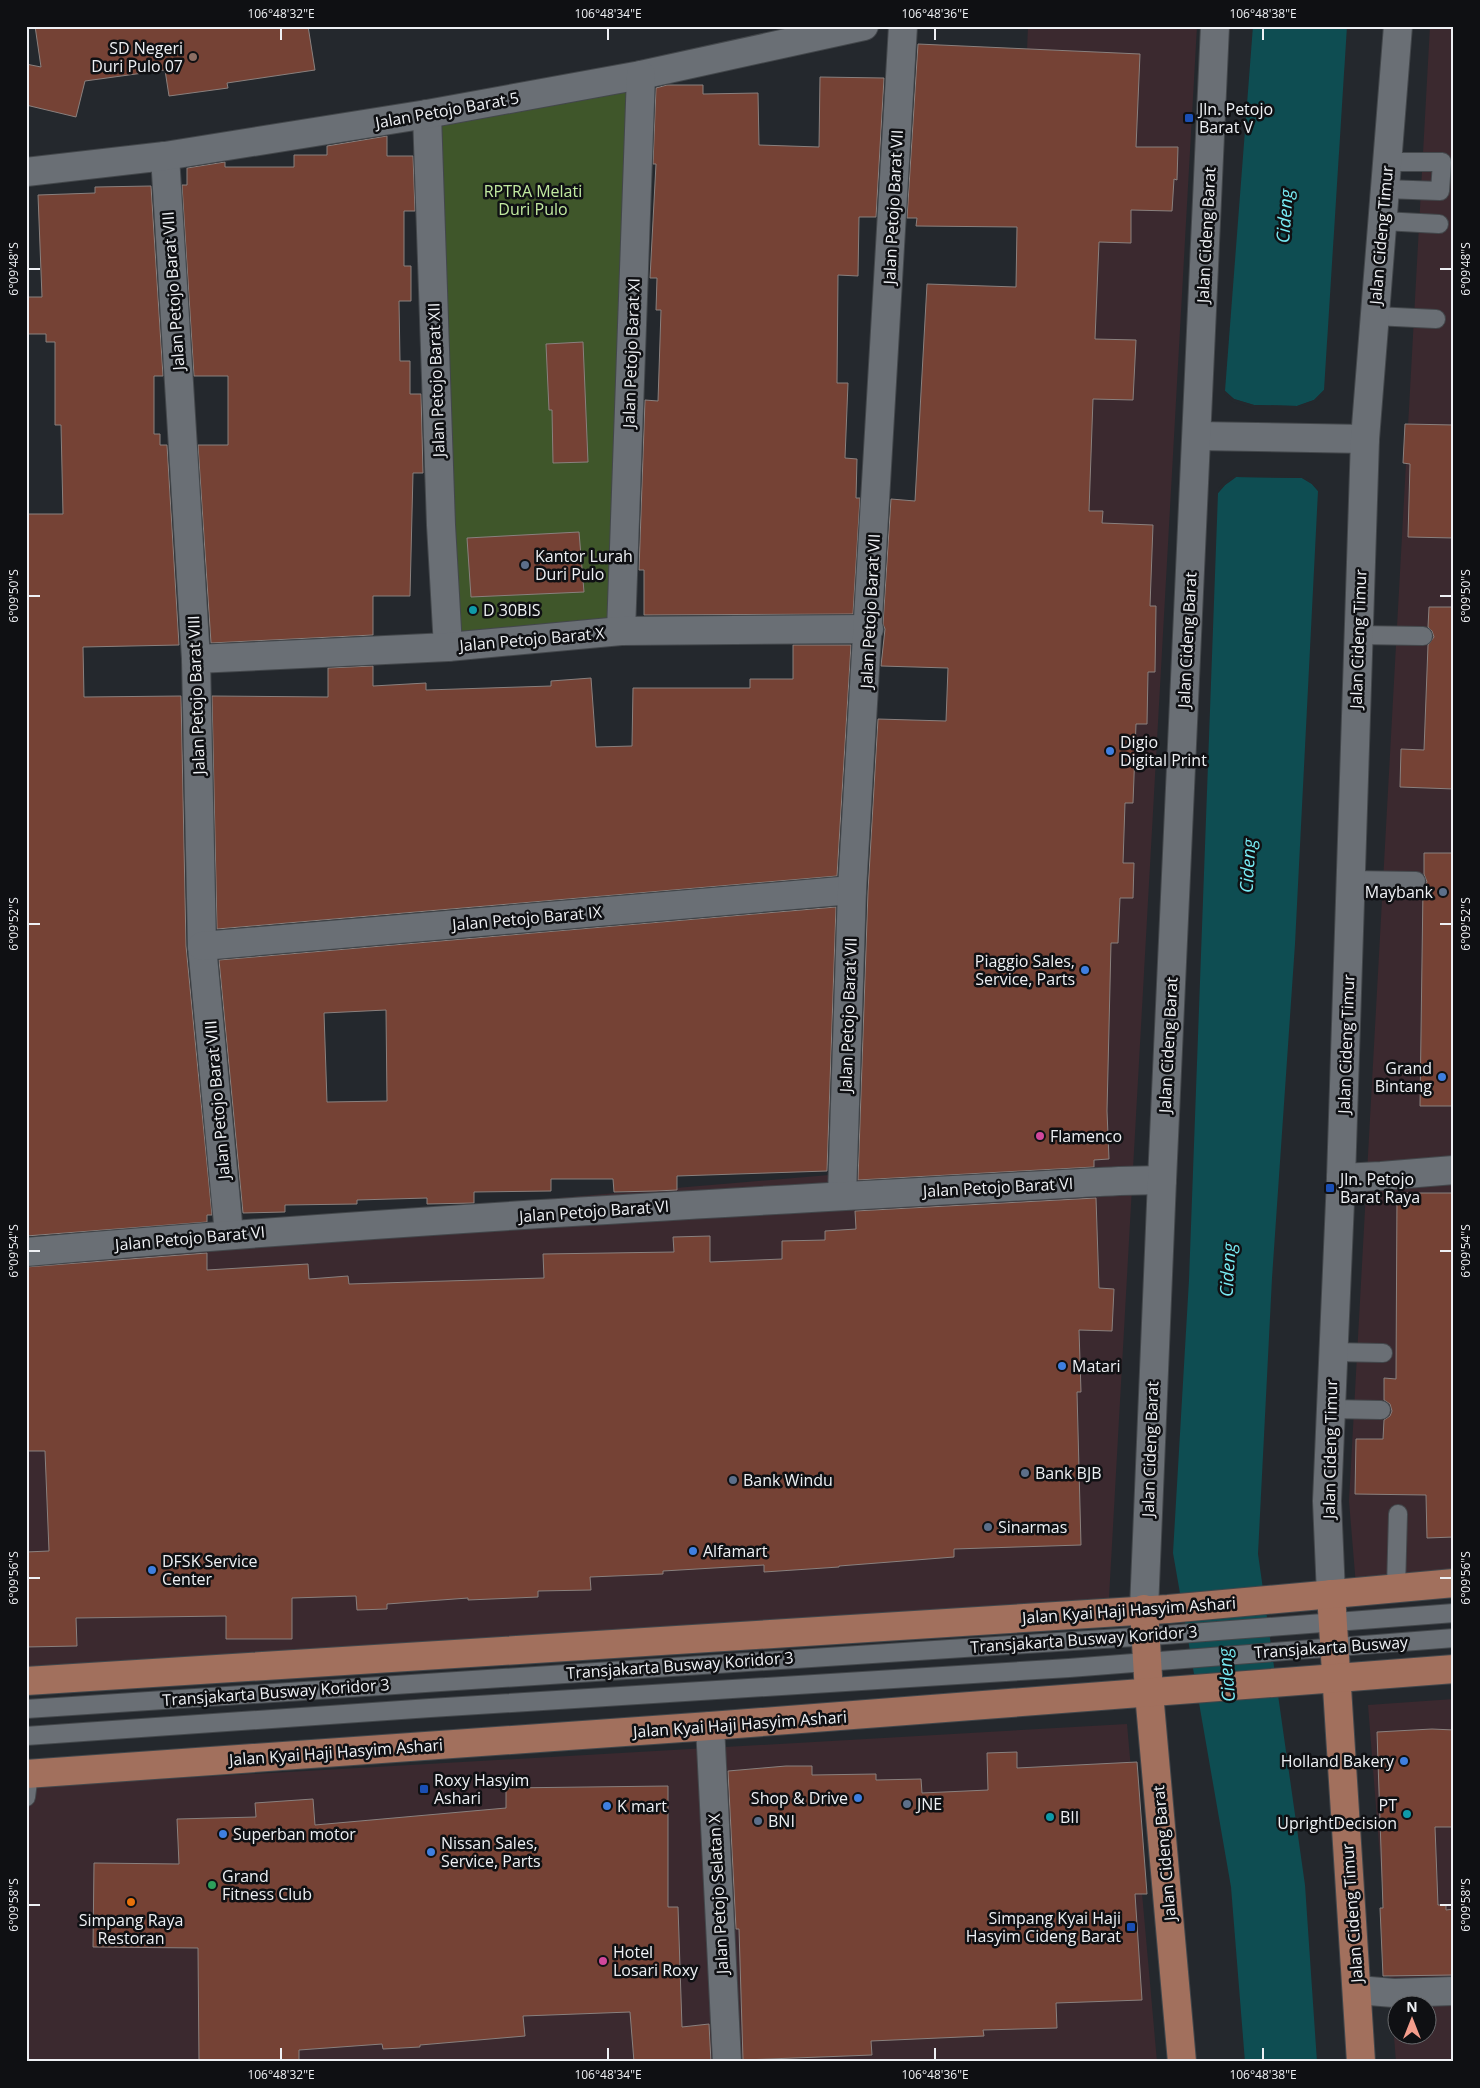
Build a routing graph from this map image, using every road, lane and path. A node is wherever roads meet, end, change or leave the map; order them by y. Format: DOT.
graph roads {
  1 [pos="864,26"];
  2 [pos="903,26"];
  3 [pos="1215,26"];
  4 [pos="1398,26"];
  5 [pos="641,75"];
  6 [pos="427,114"];
  7 [pos="165,156"];
  8 [pos="1387,162"];
  9 [pos="26,172"];
  10 [pos="1385,189"];
  11 [pos="1383,221"];
  12 [pos="1439,224"];
  13 [pos="1375,316"];
  14 [pos="1436,318"];
  15 [pos="1209,436"];
  16 [pos="1365,439"];
  17 [pos="869,629"];
  18 [pos="621,631"];
  19 [pos="1358,635"];
  20 [pos="1423,636"];
  21 [pos="448,646"];
  22 [pos="196,660"];
  23 [pos="1351,880"];
  24 [pos="1416,882"];
  25 [pos="852,890"];
  26 [pos="202,946"];
  27 [pos="1454,1170"];
  28 [pos="1341,1178"];
  29 [pos="1162,1180"];
  30 [pos="842,1196"];
  31 [pos="229,1234"];
  32 [pos="26,1252"];
  33 [pos="1332,1352"];
  34 [pos="1383,1353"];
  35 [pos="1330,1409"];
  36 [pos="1381,1410"];
  37 [pos="1398,1514"];
  38 [pos="1454,1583"];
  39 [pos="1396,1588"];
  40 [pos="1331,1594"];
  41 [pos="1454,1613"];
  42 [pos="1156,1635"];
  43 [pos="1324,1635"];
  44 [pos="1454,1638"];
  45 [pos="1454,1669"];
  46 [pos="1330,1678"];
  47 [pos="26,1682"];
  48 [pos="1156,1693"];
  49 [pos="26,1708"];
  50 [pos="710,1726"];
  51 [pos="26,1736"];
  52 [pos="27,1782"];
  53 [pos="1357,1990"];
  54 [pos="1454,1991"];
  55 [pos="726,2062"];
  56 [pos="1182,2062"];
  57 [pos="1361,2062"];
  1 -- 5 [label="street, Jalan Petojo Barat 5"];
  2 -- 17 [label="street, Jalan Petojo Barat VII"];
  3 -- 15 [label="street, Jalan Cideng Barat"];
  4 -- 8 [label="street, Jalan Cideng Timur"];
  5 -- 6 [label="street, Jalan Petojo Barat 5"];
  5 -- 18 [label="street, Jalan Petojo Barat XI"];
  6 -- 7 [label="street, Jalan Petojo Barat 5"];
  6 -- 21 [label="street, Jalan Petojo Barat XII"];
  7 -- 9 [label="street, Jalan Petojo Barat 5"];
  7 -- 22 [label="street, Jalan Petojo Barat VIII"];
  8 -- 10 [label="street, Jalan Cideng Timur"];
  8 -- 10 [label="lane"];
  10 -- 11 [label="street, Jalan Cideng Timur"];
  11 -- 12 [label="lane"];
  11 -- 13 [label="street, Jalan Cideng Timur"];
  13 -- 14 [label="lane"];
  13 -- 16 [label="street, Jalan Cideng Timur"];
  15 -- 16 [label="street"];
  15 -- 29 [label="street, Jalan Cideng Barat"];
  16 -- 19 [label="street, Jalan Cideng Timur"];
  17 -- 18 [label="street, Jalan Petojo Barat X"];
  17 -- 25 [label="street, Jalan Petojo Barat VII"];
  18 -- 21 [label="street, Jalan Petojo Barat X"];
  19 -- 20 [label="lane"];
  19 -- 23 [label="street, Jalan Cideng Timur"];
  21 -- 22 [label="street, Jalan Petojo Barat X"];
  22 -- 26 [label="street, Jalan Petojo Barat VIII"];
  23 -- 24 [label="lane"];
  23 -- 28 [label="street, Jalan Cideng Timur"];
  25 -- 26 [label="street, Jalan Petojo Barat IX"];
  25 -- 30 [label="street, Jalan Petojo Barat VII"];
  26 -- 31 [label="street, Jalan Petojo Barat VIII"];
  27 -- 28 [label="street"];
  28 -- 33 [label="street, Jalan Cideng Timur"];
  29 -- 30 [label="street, Jalan Petojo Barat VI"];
  29 -- 42 [label="street, Jalan Cideng Barat"];
  30 -- 31 [label="street, Jalan Petojo Barat VI"];
  31 -- 32 [label="street, Jalan Petojo Barat VI"];
  33 -- 34 [label="lane"];
  33 -- 35 [label="street, Jalan Cideng Timur"];
  35 -- 36 [label="lane"];
  35 -- 40 [label="street, Jalan Cideng Timur"];
  37 -- 39 [label="lane"];
  38 -- 39 [label="main road, Jalan Kyai Haji Hasyim Ashari"];
  39 -- 40 [label="main road, Jalan Kyai Haji Hasyim Ashari"];
  40 -- 42 [label="main road, Jalan Kyai Haji Hasyim Ashari"];
  40 -- 43 [label="main road, Jalan Cideng Timur"];
  41 -- 43 [label="lane, Transjakarta Busway"];
  42 -- 43 [label="lane, Transjakarta Busway"];
  42 -- 43 [label="lane, Transjakarta Busway Koridor 3"];
  42 -- 47 [label="main road, Jalan Kyai Haji Hasyim Ashari"];
  42 -- 48 [label="main road, Jalan Cideng Barat"];
  42 -- 49 [label="lane, Transjakarta Busway Koridor 3"];
  42 -- 51 [label="lane, Transjakarta Busway Koridor 3"];
  43 -- 44 [label="lane, Transjakarta Busway"];
  43 -- 46 [label="main road, Jalan Cideng Timur"];
  45 -- 46 [label="main road, Jalan Kyai Haji Hasyim Ashari"];
  46 -- 48 [label="main road, Jalan Kyai Haji Hasyim Ashari"];
  46 -- 53 [label="main road, Jalan Cideng Timur"];
  48 -- 50 [label="main road, Jalan Kyai Haji Hasyim Ashari"];
  48 -- 56 [label="main road, Jalan Cideng Barat"];
  50 -- 52 [label="main road, Jalan Kyai Haji Hasyim Ashari"];
  50 -- 55 [label="street, Jalan Petojo Selatan X"];
  53 -- 54 [label="street"];
  53 -- 57 [label="main road, Jalan Cideng Timur"];
}
